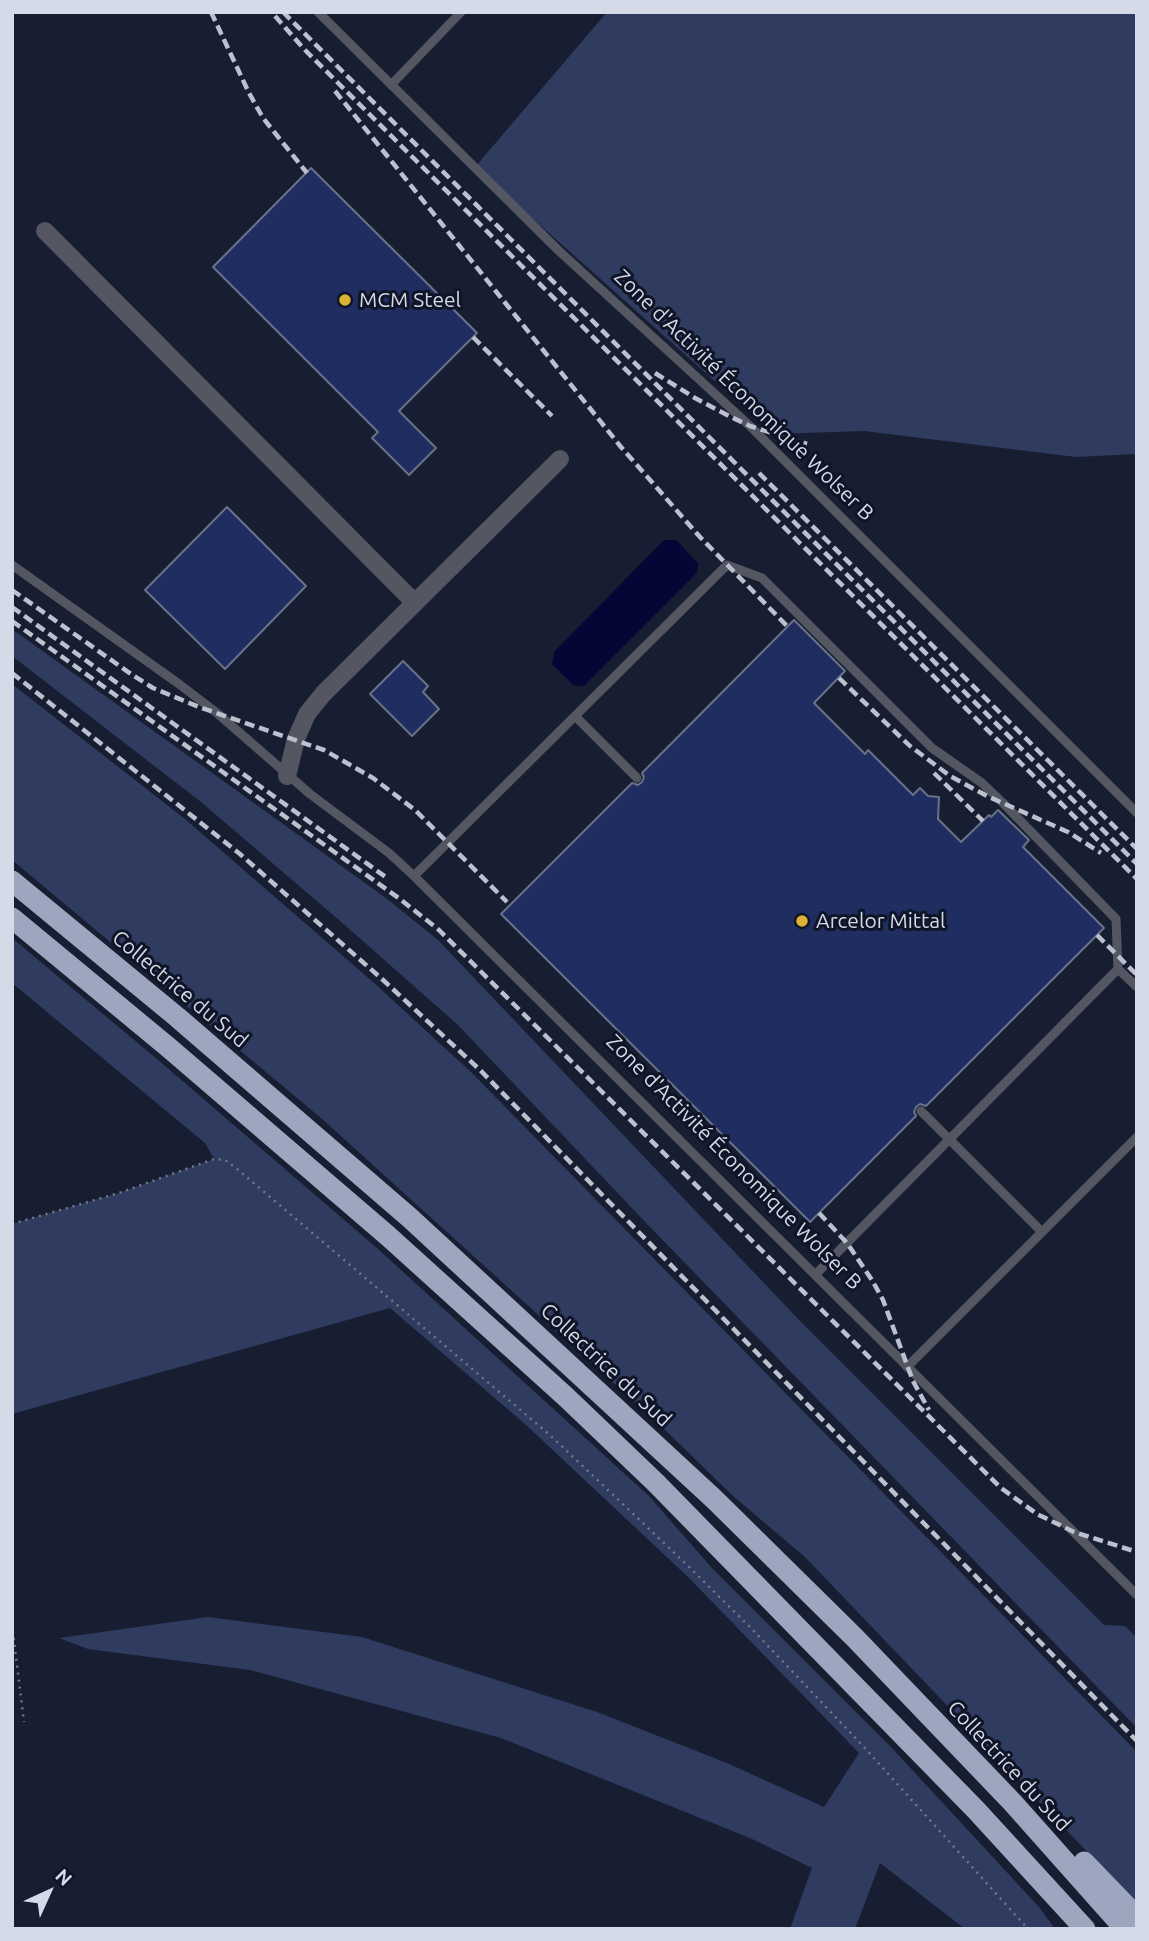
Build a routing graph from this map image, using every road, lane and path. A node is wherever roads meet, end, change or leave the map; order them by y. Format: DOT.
graph roads {
  1 [pos="318,12"];
  2 [pos="461,12"];
  3 [pos="391,85"];
  4 [pos="45,231"];
  5 [pos="560,459"];
  6 [pos="12,565"];
  7 [pos="415,603"];
  8 [pos="575,716"];
  9 [pos="287,776"];
  10 [pos="637,778"];
  11 [pos="1137,813"];
  12 [pos="414,876"];
  13 [pos="12,881"];
  14 [pos="12,918"];
  15 [pos="1118,969"];
  16 [pos="1137,987"];
  17 [pos="921,1111"];
  18 [pos="1137,1137"];
  19 [pos="949,1139"];
  20 [pos="12,1224"];
  21 [pos="1042,1232"];
  22 [pos="815,1275"];
  23 [pos="907,1367"];
  24 [pos="1136,1592"];
  25 [pos="12,1624"];
  26 [pos="24,1722"];
  27 [pos="1013,1803"];
  28 [pos="976,1810"];
  29 [pos="1137,1917"];
  30 [pos="1028,1929"];
  31 [pos="1066,1929"];
  32 [pos="1085,1929"];
  33 [pos="1125,1929"];
  1 -- 3 [label="lane, Zone d'Activité Économique Wolser B"];
  2 -- 3 [label="lane"];
  3 -- 11 [label="lane, Zone d'Activité Économique Wolser B"];
  4 -- 7 [label="street"];
  5 -- 7 [label="street"];
  6 -- 9 [label="lane, Zone d'Activité Économique Wolser B"];
  7 -- 9 [label="street"];
  8 -- 10 [label="lane"];
  8 -- 12 [label="lane"];
  8 -- 15 [label="lane"];
  9 -- 12 [label="lane, Zone d'Activité Économique Wolser B"];
  12 -- 22 [label="lane, Zone d'Activité Économique Wolser B"];
  13 -- 27 [label="highway, Collectrice du Sud"];
  14 -- 28 [label="highway"];
  15 -- 16 [label="lane"];
  15 -- 19 [label="lane"];
  17 -- 19 [label="lane"];
  18 -- 21 [label="lane"];
  19 -- 21 [label="lane"];
  19 -- 22 [label="lane"];
  20 -- 30 [label="path"];
  21 -- 23 [label="lane"];
  22 -- 23 [label="lane, Zone d'Activité Économique Wolser B"];
  23 -- 24 [label="lane, Zone d'Activité Économique Wolser B"];
  25 -- 26 [label="path"];
  27 -- 29 [label="highway"];
  27 -- 33 [label="highway, Collectrice du Sud"];
  28 -- 31 [label="highway"];
  28 -- 32 [label="highway"];
}
